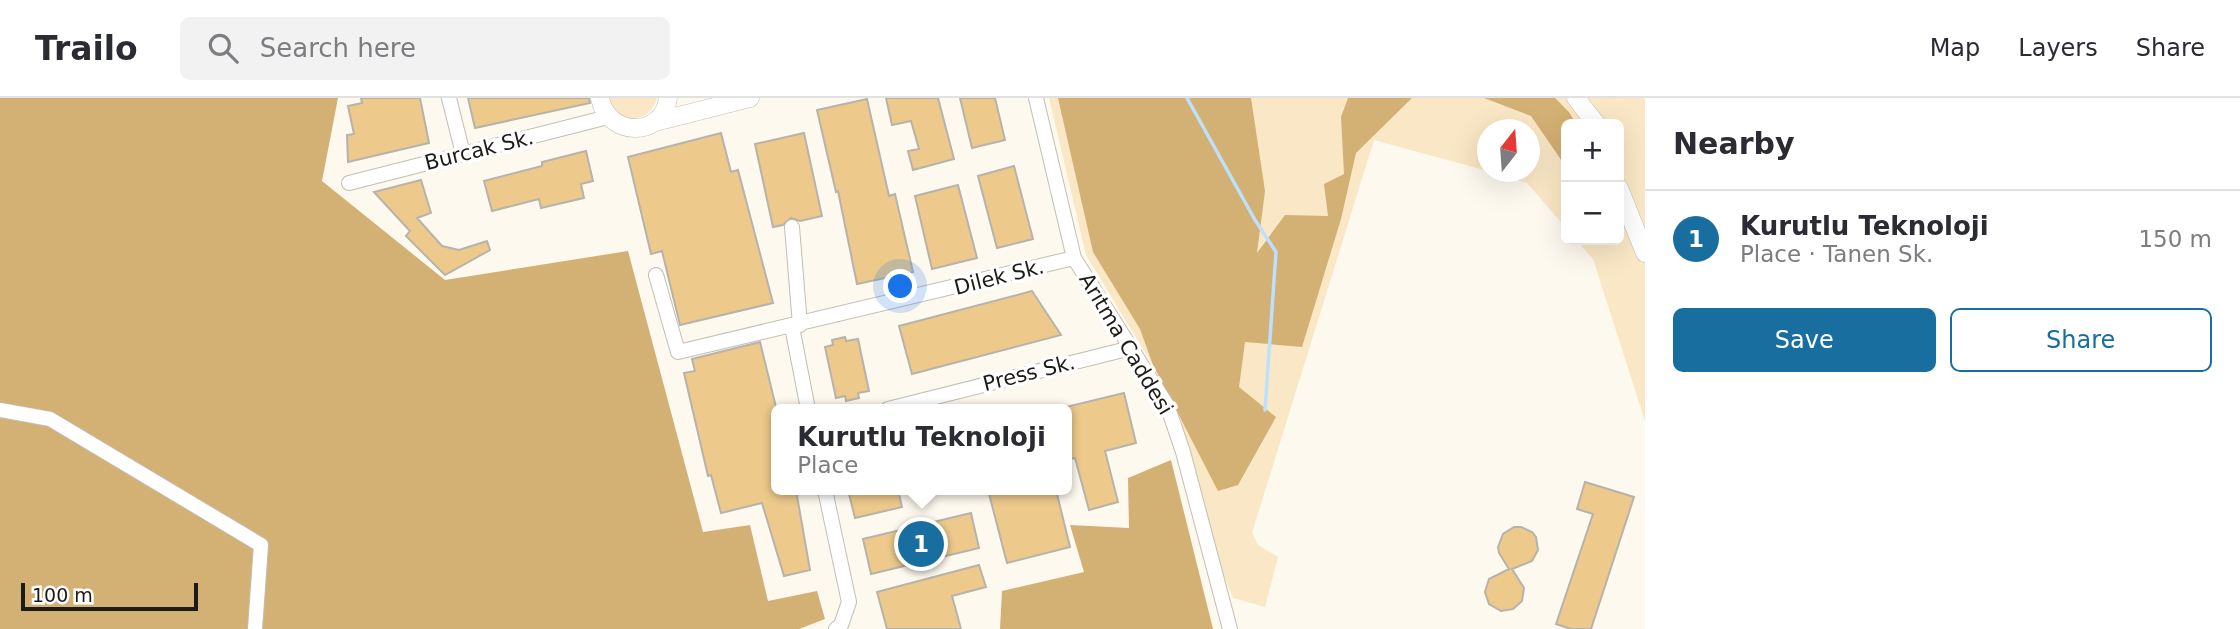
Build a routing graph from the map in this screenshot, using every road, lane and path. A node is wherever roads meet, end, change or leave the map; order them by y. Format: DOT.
graph roads {
  1 [pos="449,98"];
  2 [pos="600,98"];
  3 [pos="668,98"];
  4 [pos="750,98"];
  5 [pos="1036,98"];
  6 [pos="1576,98"];
  7 [pos="1594,98"];
  8 [pos="608,117"];
  9 [pos="1592,119"];
  10 [pos="1596,119"];
  11 [pos="655,122"];
  12 [pos="463,154"];
  13 [pos="349,183"];
  14 [pos="1624,200"];
  15 [pos="792,227"];
  16 [pos="1645,253"];
  17 [pos="1074,258"];
  18 [pos="656,275"];
  19 [pos="796,326"];
  20 [pos="1131,348"];
  21 [pos="807,404"];
  22 [pos="908,404"];
  23 [pos="0,410"];
  24 [pos="826,495"];
  25 [pos="255,629"];
  26 [pos="836,629"];
  27 [pos="1230,629"];
  1 -- 12 [label="street"];
  2 -- 8 [label="main road"];
  3 -- 11 [label="main road"];
  4 -- 11 [label="main road"];
  5 -- 17 [label="street, Arıtma Caddesi"];
  6 -- 9 [label="main road"];
  7 -- 10 [label="main road"];
  8 -- 11 [label="main road"];
  8 -- 12 [label="street, Burcak Sk."];
  12 -- 13 [label="street, Burcak Sk."];
  14 -- 16 [label="main road"];
  15 -- 19 [label="street"];
  17 -- 19 [label="street, Dilek Sk."];
  17 -- 20 [label="street, Arıtma Caddesi"];
  18 -- 19 [label="street, Dilek Sk."];
  19 -- 21 [label="street"];
  20 -- 22 [label="street, Press Sk."];
  20 -- 27 [label="street, Arıtma Caddesi"];
  23 -- 25 [label="street"];
  24 -- 26 [label="street"];
}
